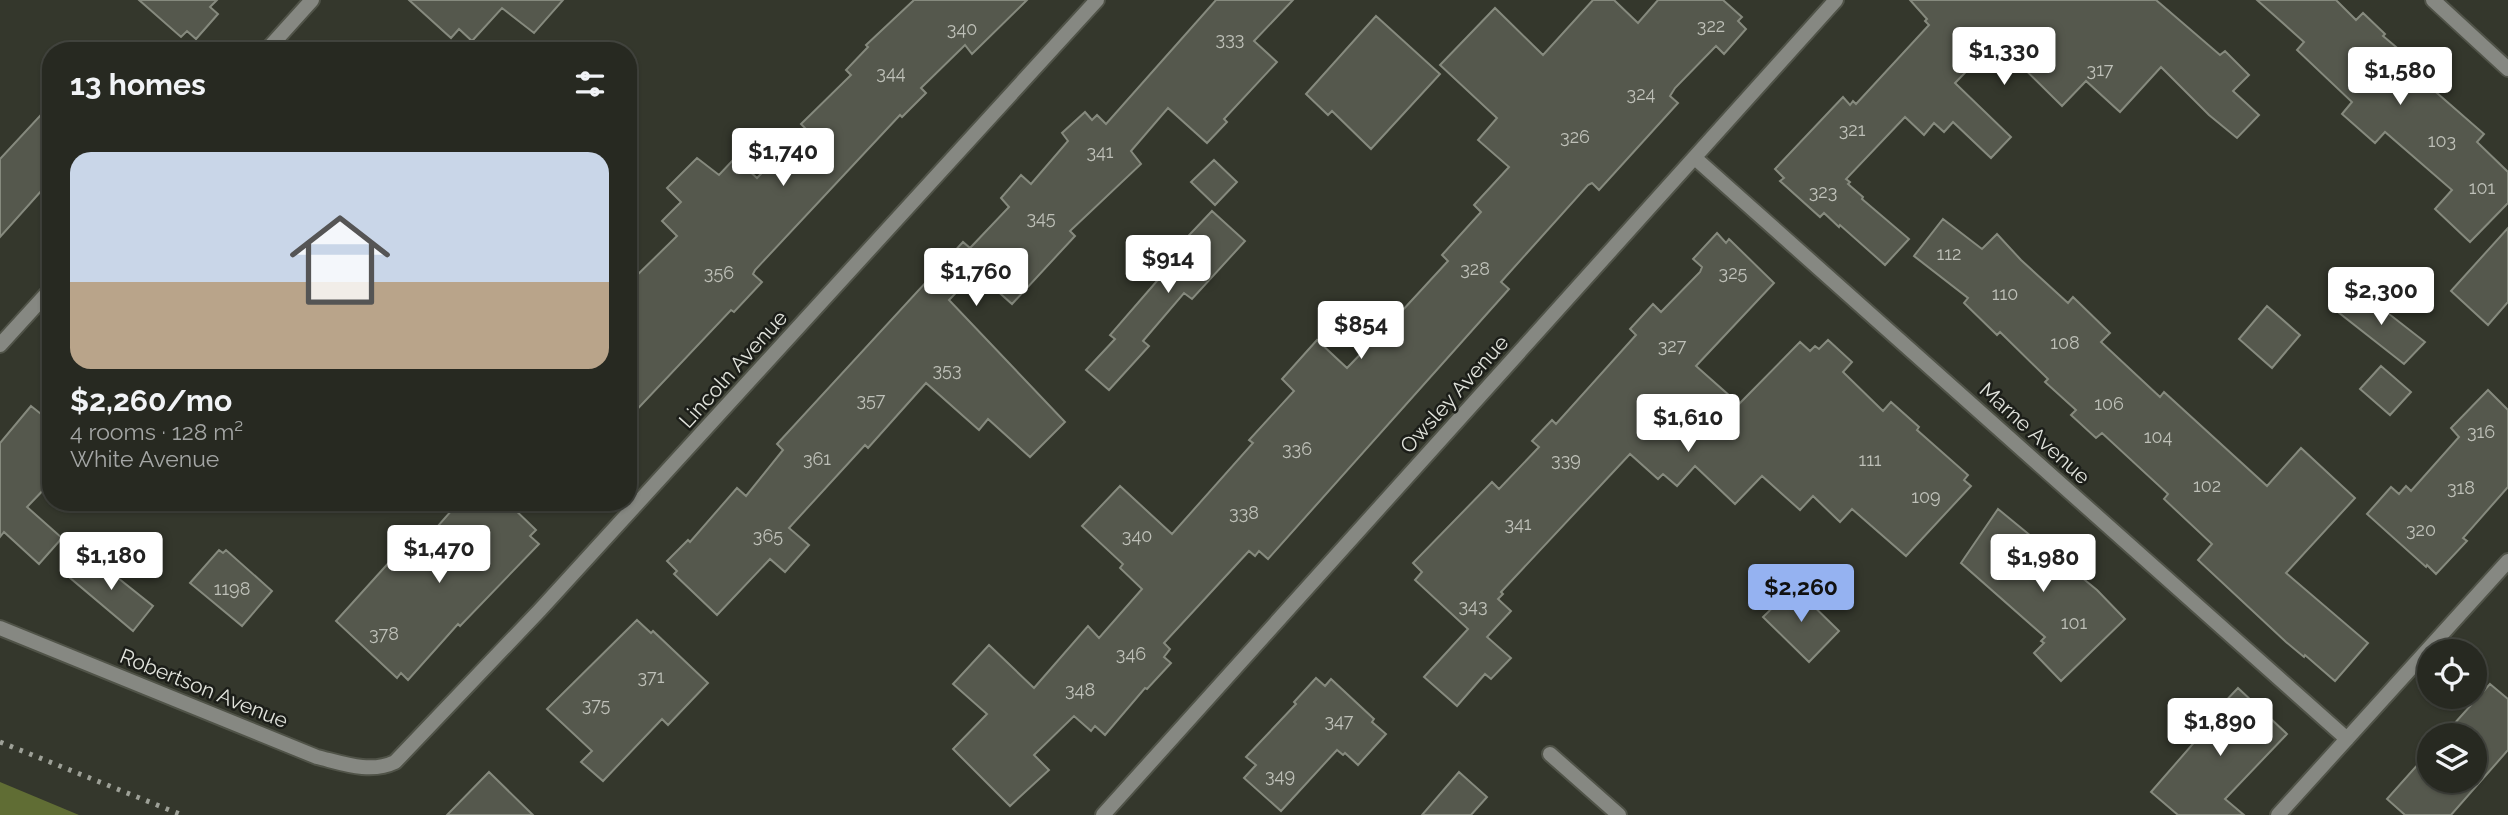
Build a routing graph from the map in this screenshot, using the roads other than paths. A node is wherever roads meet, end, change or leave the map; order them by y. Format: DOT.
graph roads {
  1 [pos="312,0"];
  2 [pos="1097,0"];
  3 [pos="1836,0"];
  4 [pos="2433,0"];
  5 [pos="274,42"];
  6 [pos="2508,69"];
  7 [pos="1695,159"];
  8 [pos="42,299"];
  9 [pos="0,345"];
  10 [pos="637,504"];
  11 [pos="630,511"];
  12 [pos="2508,561"];
  13 [pos="0,628"];
  14 [pos="2347,739"];
  15 [pos="1550,754"];
  16 [pos="395,762"];
  17 [pos="1103,815"];
  18 [pos="1619,815"];
  19 [pos="2278,815"];
  1 -- 5 [label="street"];
  2 -- 10 [label="street, Lincoln Avenue"];
  3 -- 7 [label="street, Owsley Avenue"];
  4 -- 6 [label="street"];
  7 -- 14 [label="street, Marne Avenue"];
  7 -- 17 [label="street, Owsley Avenue"];
  8 -- 9 [label="street"];
  11 -- 16 [label="street, Lincoln Avenue"];
  12 -- 14 [label="street"];
  13 -- 16 [label="street, Robertson Avenue"];
  14 -- 19 [label="street"];
  15 -- 18 [label="street"];
}
